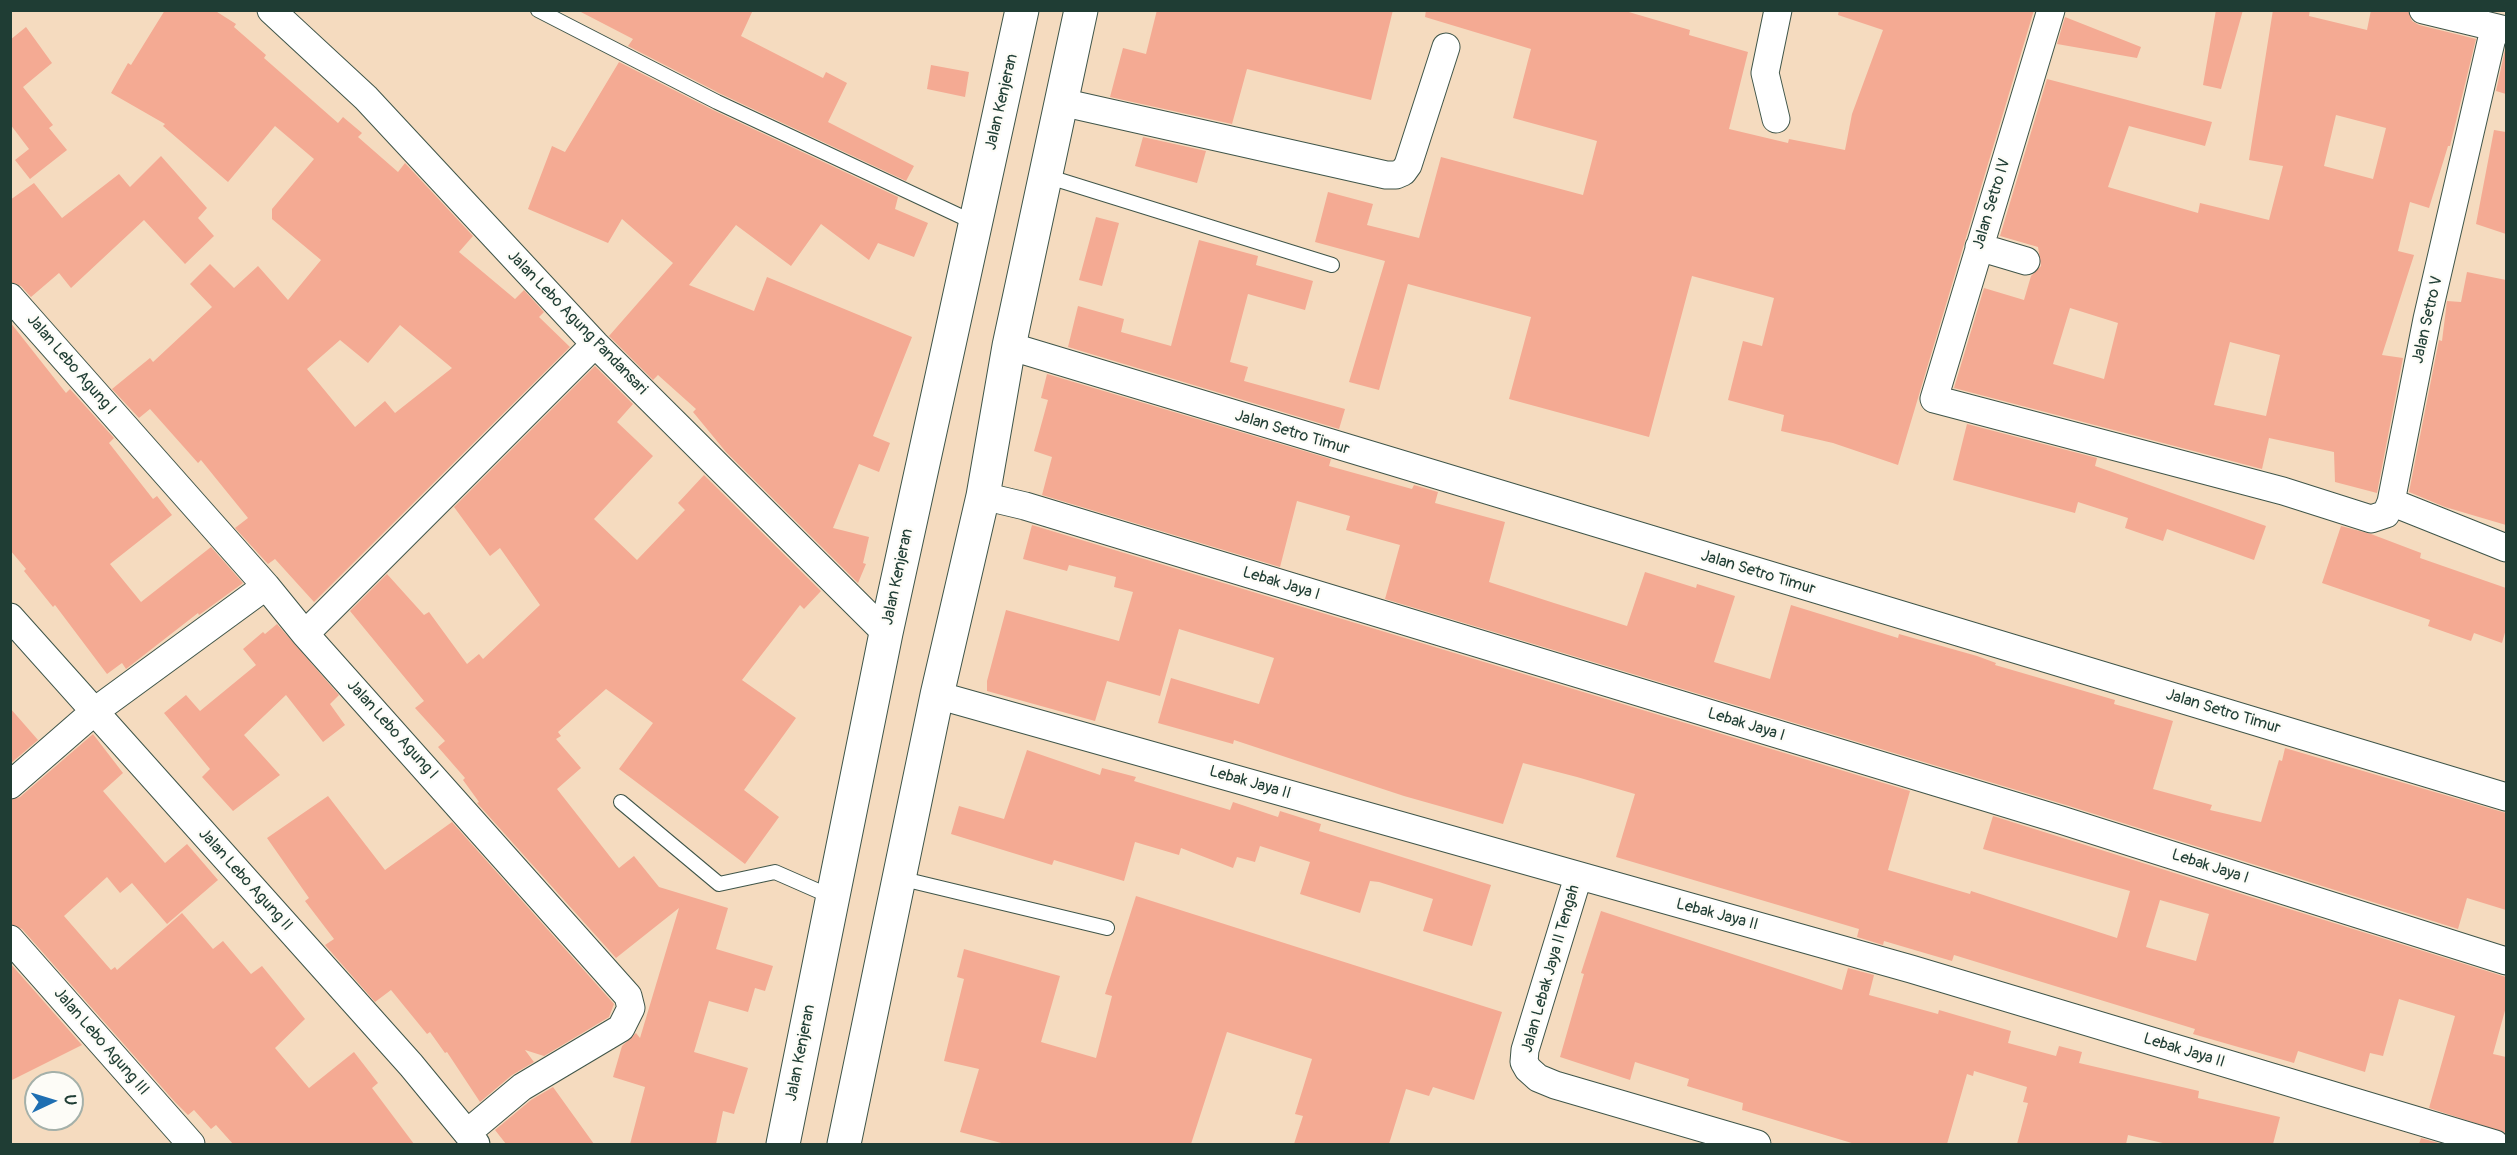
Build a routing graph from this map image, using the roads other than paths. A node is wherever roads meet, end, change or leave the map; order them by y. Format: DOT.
graph roads {
  1 [pos="271,10"];
  2 [pos="538,10"];
  3 [pos="1023,10"];
  4 [pos="1081,10"];
  5 [pos="1778,10"];
  6 [pos="2051,10"];
  7 [pos="2423,10"];
  8 [pos="2500,29"];
  9 [pos="1446,47"];
  10 [pos="1061,102"];
  11 [pos="1776,119"];
  12 [pos="1046,176"];
  13 [pos="975,224"];
  14 [pos="1979,247"];
  15 [pos="2026,261"];
  16 [pos="1332,265"];
  17 [pos="10,297"];
  18 [pos="596,344"];
  19 [pos="1009,346"];
  20 [pos="983,496"];
  21 [pos="2391,502"];
  22 [pos="2506,548"];
  23 [pos="266,586"];
  24 [pos="10,617"];
  25 [pos="886,633"];
  26 [pos="305,634"];
  27 [pos="938,695"];
  28 [pos="95,711"];
  29 [pos="10,786"];
  30 [pos="2506,797"];
  31 [pos="621,802"];
  32 [pos="1578,877"];
  33 [pos="899,878"];
  34 [pos="832,897"];
  35 [pos="1107,928"];
  36 [pos="10,939"];
  37 [pos="2506,961"];
  38 [pos="472,1139"];
  39 [pos="851,1143"];
  40 [pos="191,1144"];
  41 [pos="783,1144"];
  42 [pos="1757,1144"];
  43 [pos="2494,1144"];
  1 -- 18 [label="street, Jalan Lebo Agung Pandansari"];
  2 -- 13 [label="lane"];
  3 -- 13 [label="main road, Jalan Kenjeran"];
  4 -- 10 [label="main road"];
  5 -- 11 [label="street"];
  6 -- 14 [label="street, Jalan Setro IV"];
  7 -- 8 [label="street"];
  8 -- 21 [label="street, Jalan Setro V"];
  9 -- 10 [label="street"];
  10 -- 12 [label="main road"];
  12 -- 16 [label="lane"];
  12 -- 19 [label="main road"];
  13 -- 25 [label="main road, Jalan Kenjeran"];
  14 -- 15 [label="street"];
  14 -- 21 [label="street, Jalan Setro IV"];
  17 -- 23 [label="street, Jalan Lebo Agung I"];
  18 -- 25 [label="street, Jalan Lebo Agung Pandansari"];
  18 -- 26 [label="street"];
  19 -- 20 [label="main road"];
  19 -- 30 [label="street, Jalan Setro Timur"];
  20 -- 27 [label="main road"];
  20 -- 37 [label="street, Lebak Jaya I"];
  21 -- 22 [label="street"];
  23 -- 26 [label="street, Jalan Lebo Agung I"];
  23 -- 28 [label="street"];
  24 -- 28 [label="street, Jalan Lebo Agung II"];
  25 -- 34 [label="main road, Jalan Kenjeran"];
  26 -- 38 [label="street, Jalan Lebo Agung I"];
  27 -- 32 [label="street, Lebak Jaya II"];
  27 -- 33 [label="main road"];
  28 -- 29 [label="street"];
  28 -- 38 [label="street, Jalan Lebo Agung II"];
  31 -- 34 [label="lane"];
  32 -- 42 [label="street, Jalan Lebak Jaya II Tengah"];
  32 -- 43 [label="street, Lebak Jaya II"];
  33 -- 35 [label="lane"];
  33 -- 39 [label="main road"];
  34 -- 41 [label="main road, Jalan Kenjeran"];
  36 -- 40 [label="street, Jalan Lebo Agung III"];
}
